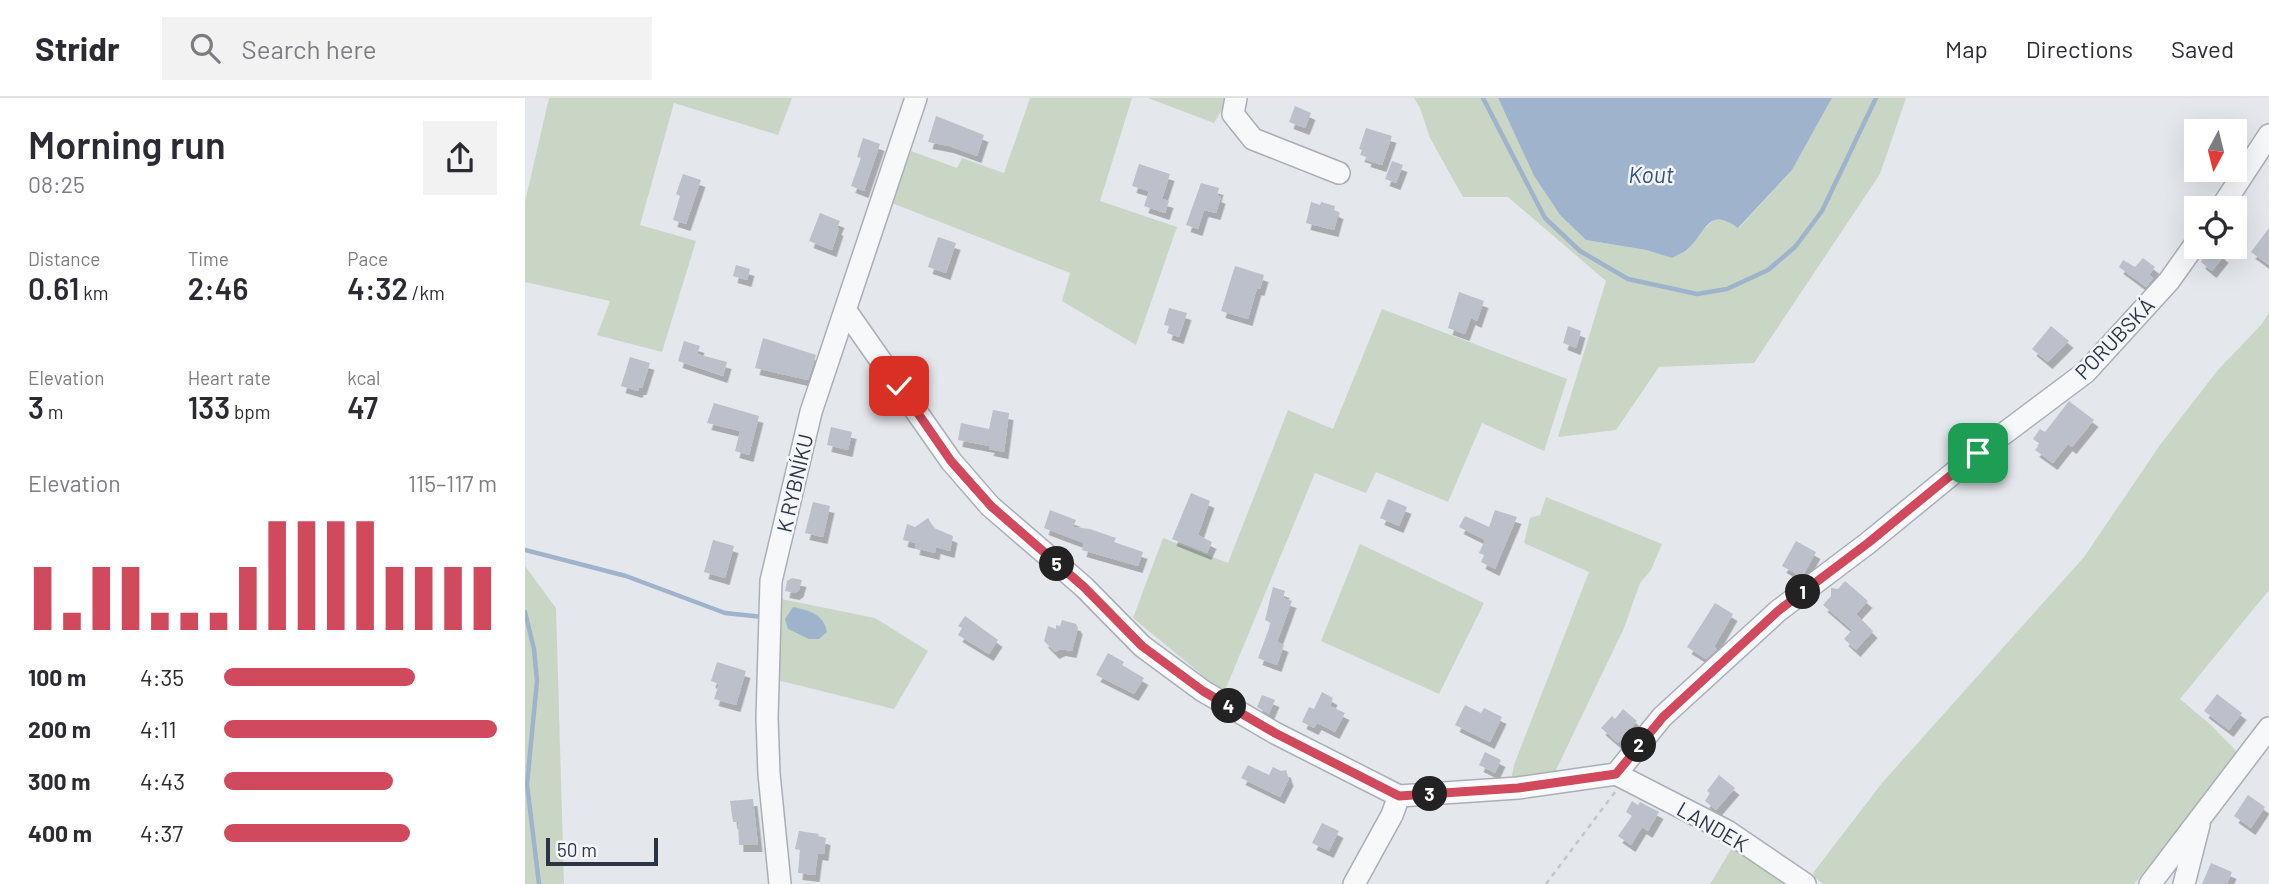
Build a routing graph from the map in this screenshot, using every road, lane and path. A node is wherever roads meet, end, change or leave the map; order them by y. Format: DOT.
graph roads {
  1 [pos="916,98"];
  2 [pos="1235,98"];
  3 [pos="2269,135"];
  4 [pos="1339,173"];
  5 [pos="2229,196"];
  6 [pos="2185,259"];
  7 [pos="846,311"];
  8 [pos="2269,728"];
  9 [pos="1621,776"];
  10 [pos="1399,796"];
  11 [pos="2201,816"];
  12 [pos="780,884"];
  13 [pos="1354,884"];
  14 [pos="1546,884"];
  15 [pos="1805,884"];
  16 [pos="2150,884"];
  17 [pos="2184,884"];
  1 -- 7 [label="street, K RYBNÍKU"];
  2 -- 4 [label="street"];
  3 -- 5 [label="street"];
  6 -- 9 [label="street, PORUBSKÁ"];
  7 -- 10 [label="street"];
  7 -- 12 [label="street, K RYBNÍKU"];
  8 -- 11 [label="street"];
  9 -- 10 [label="street"];
  9 -- 14 [label="path"];
  9 -- 15 [label="street, LANDEK"];
  10 -- 13 [label="street"];
  11 -- 16 [label="street"];
  11 -- 17 [label="street"];
}
